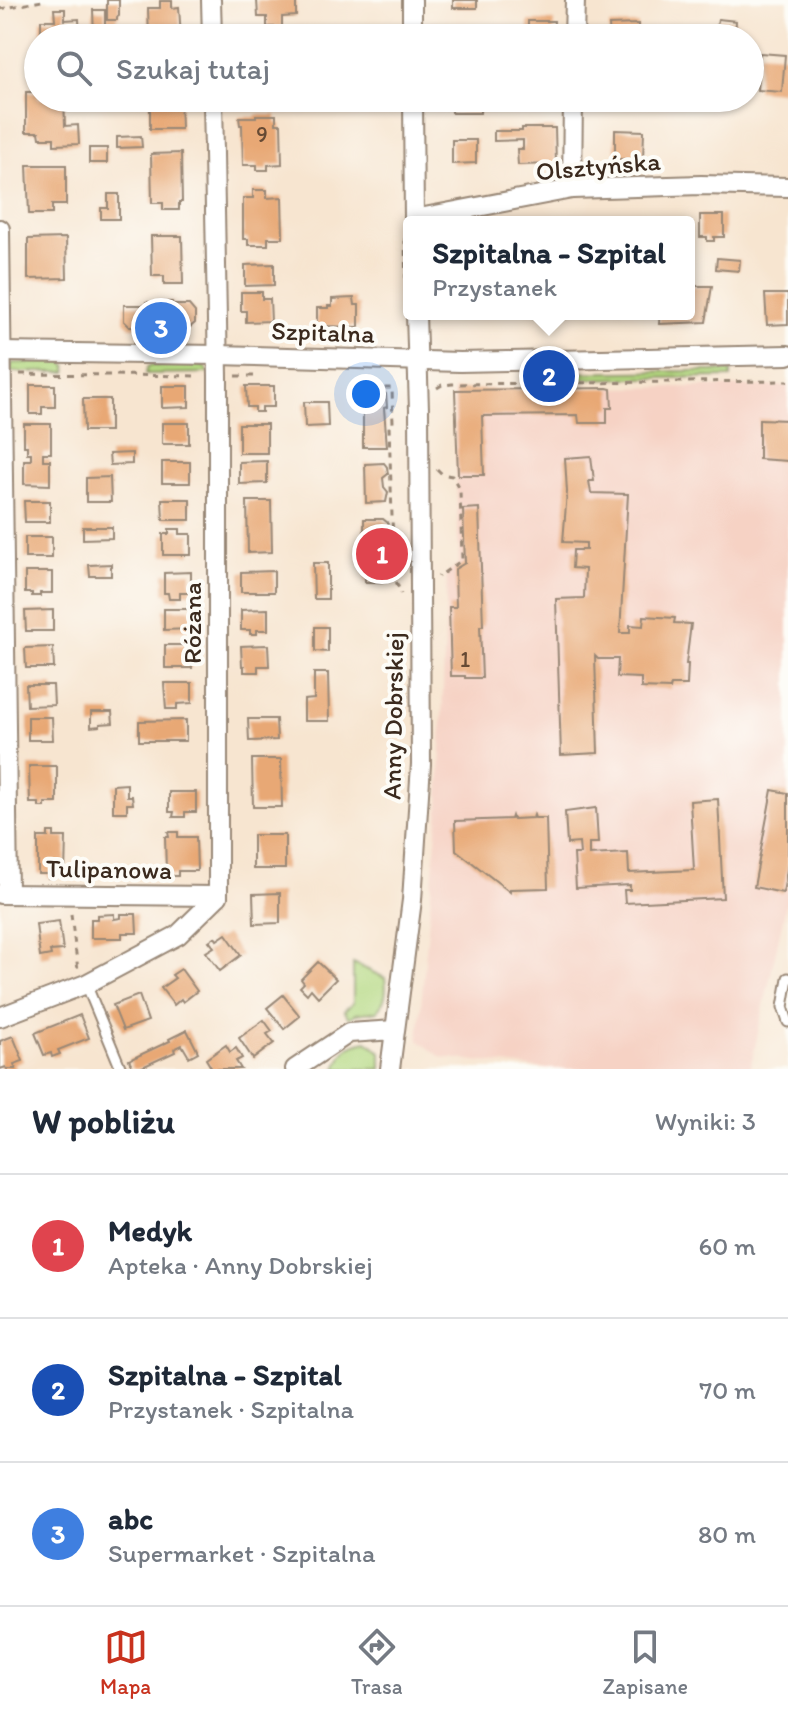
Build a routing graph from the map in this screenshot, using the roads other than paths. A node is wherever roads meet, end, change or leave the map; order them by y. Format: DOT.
graph roads {
  1 [pos="211,0"];
  2 [pos="412,0"];
  3 [pos="575,0"];
  4 [pos="212,24"];
  5 [pos="412,24"];
  6 [pos="574,24"];
  7 [pos="213,112"];
  8 [pos="413,112"];
  9 [pos="573,112"];
  10 [pos="788,187"];
  11 [pos="572,189"];
  12 [pos="411,216"];
  13 [pos="455,216"];
  14 [pos="0,229"];
  15 [pos="412,320"];
  16 [pos="1,352"];
  17 [pos="218,355"];
  18 [pos="788,355"];
  19 [pos="417,362"];
  20 [pos="4,894"];
  21 [pos="218,896"];
  22 [pos="788,978"];
  23 [pos="86,984"];
  24 [pos="0,1017"];
  25 [pos="788,1022"];
  26 [pos="395,1030"];
  27 [pos="121,1069"];
  28 [pos="295,1069"];
  29 [pos="390,1069"];
  1 -- 4 [label="street"];
  2 -- 5 [label="street"];
  3 -- 6 [label="street"];
  7 -- 17 [label="street, Różana"];
  8 -- 12 [label="street"];
  9 -- 11 [label="street"];
  10 -- 11 [label="street, Olsztyńska"];
  11 -- 13 [label="street, Olsztyńska"];
  14 -- 16 [label="street"];
  15 -- 19 [label="street, Anny Dobrskiej"];
  16 -- 17 [label="street, Szpitalna"];
  16 -- 20 [label="street"];
  17 -- 19 [label="street, Szpitalna"];
  17 -- 21 [label="street, Różana"];
  18 -- 19 [label="street, Szpitalna"];
  19 -- 26 [label="street, Anny Dobrskiej"];
  20 -- 21 [label="street, Tulipanowa"];
  21 -- 23 [label="street"];
  22 -- 25 [label="lane"];
  23 -- 24 [label="street"];
  23 -- 27 [label="lane"];
  26 -- 28 [label="street"];
  26 -- 29 [label="street, Anny Dobrskiej"];
}
